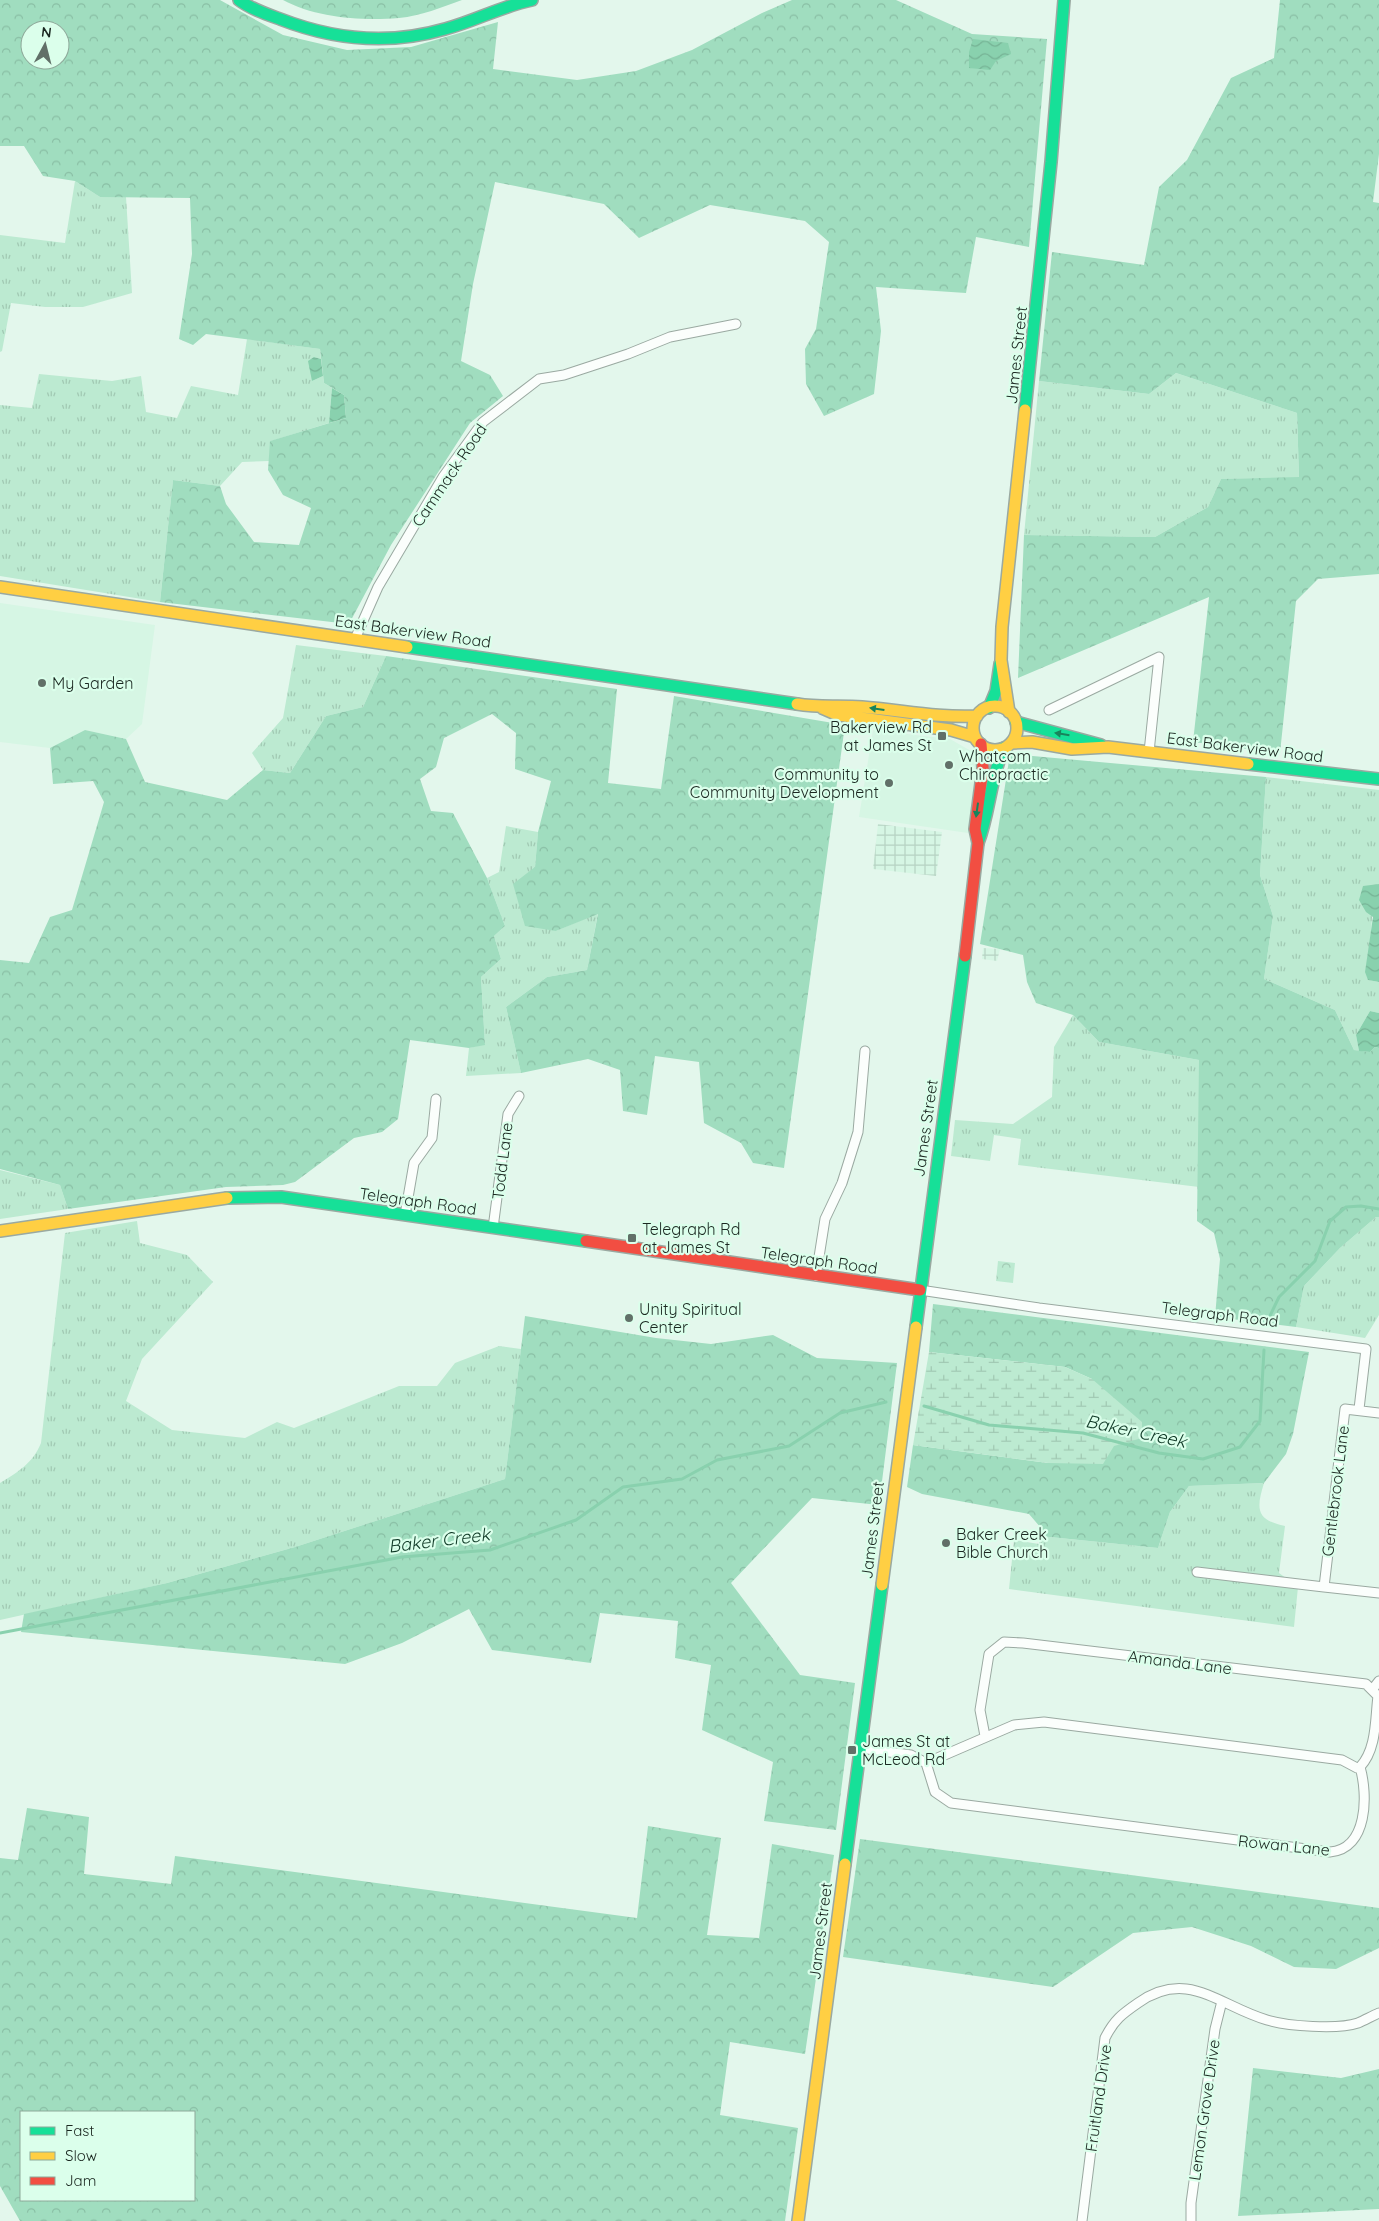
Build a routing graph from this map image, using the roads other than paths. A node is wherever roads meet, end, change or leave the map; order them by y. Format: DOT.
graph roads {
  1 [pos="239,0"];
  2 [pos="532,0"];
  3 [pos="1064,0"];
  4 [pos="736,324"];
  5 [pos="0,587"];
  6 [pos="355,639"];
  7 [pos="1001,660"];
  8 [pos="822,708"];
  9 [pos="989,708"];
  10 [pos="1049,710"];
  11 [pos="977,716"];
  12 [pos="1013,717"];
  13 [pos="978,741"];
  14 [pos="1008,746"];
  15 [pos="1108,747"];
  16 [pos="1149,752"];
  17 [pos="1379,779"];
  18 [pos="978,843"];
  19 [pos="865,1050"];
  20 [pos="519,1096"];
  21 [pos="436,1098"];
  22 [pos="405,1215"];
  23 [pos="493,1228"];
  24 [pos="0,1231"];
  25 [pos="816,1276"];
  26 [pos="920,1290"];
  27 [pos="1366,1349"];
  28 [pos="1359,1409"];
  29 [pos="1379,1413"];
  30 [pos="1197,1572"];
  31 [pos="1324,1587"];
  32 [pos="1379,1593"];
  33 [pos="1379,1681"];
  34 [pos="1372,1690"];
  35 [pos="986,1736"];
  36 [pos="860,1748"];
  37 [pos="926,1763"];
  38 [pos="1360,1767"];
  39 [pos="1222,2001"];
  40 [pos="1379,2013"];
  41 [pos="798,2221"];
  42 [pos="1082,2221"];
  43 [pos="1191,2221"];
  1 -- 2 [label="main road"];
  3 -- 7 [label="main road, James Street"];
  4 -- 6 [label="street, Cammack Road"];
  5 -- 6 [label="main road, East Bakerview Road"];
  6 -- 8 [label="main road, East Bakerview Road"];
  7 -- 9 [label="main road"];
  7 -- 12 [label="main road, James Street"];
  11 -- 8 [label="main road, East Bakerview Road, one-way"];
  8 -- 13 [label="main road, East Bakerview Road"];
  9 -- 11 [label="main road"];
  9 -- 12 [label="main road"];
  10 -- 16 [label="street"];
  11 -- 13 [label="main road"];
  12 -- 14 [label="main road"];
  15 -- 12 [label="main road, East Bakerview Road, one-way"];
  13 -- 14 [label="main road"];
  13 -- 18 [label="main road, James Street, one-way"];
  14 -- 15 [label="main road, East Bakerview Road"];
  14 -- 18 [label="main road, James Street"];
  15 -- 16 [label="main road, East Bakerview Road"];
  16 -- 17 [label="main road, East Bakerview Road"];
  18 -- 26 [label="main road, James Street"];
  19 -- 25 [label="street"];
  20 -- 23 [label="street, Todd Lane"];
  21 -- 22 [label="street"];
  22 -- 23 [label="main road, Telegraph Road"];
  22 -- 24 [label="main road, Telegraph Road"];
  23 -- 25 [label="main road, Telegraph Road"];
  25 -- 26 [label="main road, Telegraph Road"];
  26 -- 27 [label="street, Telegraph Road"];
  26 -- 36 [label="main road, James Street"];
  27 -- 28 [label="street, Gentlebrook Lane"];
  28 -- 29 [label="street, Gentlebrook Lane"];
  28 -- 31 [label="street, Gentlebrook Lane"];
  30 -- 31 [label="street"];
  31 -- 32 [label="street"];
  33 -- 34 [label="street"];
  34 -- 35 [label="street, Amanda Lane"];
  34 -- 38 [label="street"];
  35 -- 37 [label="street"];
  35 -- 38 [label="street"];
  36 -- 37 [label="street"];
  36 -- 41 [label="main road, James Street"];
  37 -- 38 [label="street, Rowan Lane"];
  39 -- 40 [label="street, Fruitland Drive"];
  39 -- 42 [label="street, Fruitland Drive"];
  39 -- 43 [label="street, Lemon Grove Drive"];
}
